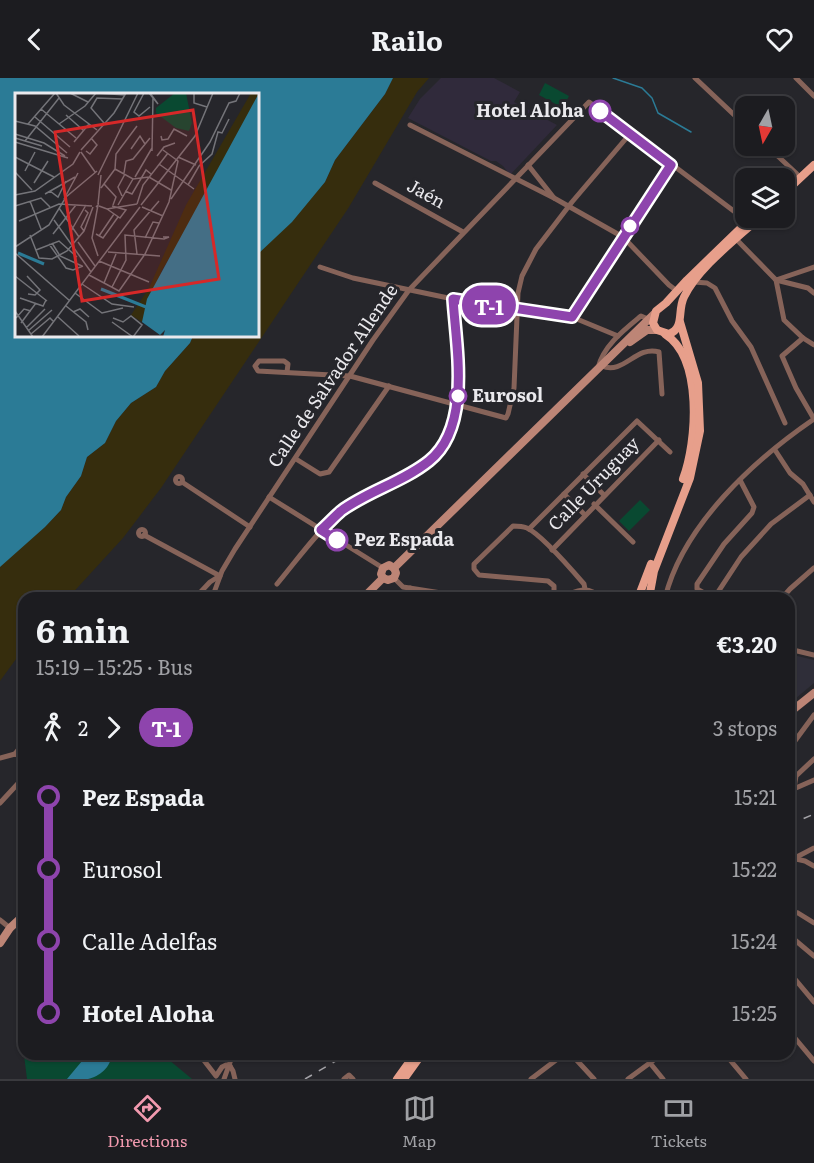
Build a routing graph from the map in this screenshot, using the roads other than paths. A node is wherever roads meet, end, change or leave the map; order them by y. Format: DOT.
graph roads {
  1 [pos="695,78"];
  2 [pos="796,78"];
  3 [pos="814,96"];
  4 [pos="735,116"];
  5 [pos="410,125"];
  6 [pos="629,135"];
  7 [pos="781,156"];
  8 [pos="814,158"];
  9 [pos="528,165"];
  10 [pos="671,165"];
  11 [pos="814,165"];
  12 [pos="806,174"];
  13 [pos="515,179"];
  14 [pos="375,183"];
  15 [pos="554,198"];
  16 [pos="568,206"];
  17 [pos="735,209"];
  18 [pos="740,228"];
  19 [pos="748,228"];
  20 [pos="463,232"];
  21 [pos="623,237"];
  22 [pos="736,239"];
  23 [pos="320,267"];
  24 [pos="814,267"];
  25 [pos="705,269"];
  26 [pos="776,279"];
  27 [pos="694,282"];
  28 [pos="707,283"];
  29 [pos="409,290"];
  30 [pos="677,291"];
  31 [pos="814,293"];
  32 [pos="453,299"];
  33 [pos="662,307"];
  34 [pos="517,309"];
  35 [pos="651,316"];
  36 [pos="572,317"];
  37 [pos="680,318"];
  38 [pos="661,332"];
  39 [pos="618,336"];
  40 [pos="803,338"];
  41 [pos="814,345"];
  42 [pos="621,348"];
  43 [pos="600,368"];
  44 [pos="287,372"];
  45 [pos="350,376"];
  46 [pos="389,386"];
  47 [pos="662,394"];
  48 [pos="457,404"];
  49 [pos="814,419"];
  50 [pos="785,423"];
  51 [pos="658,440"];
  52 [pos="774,450"];
  53 [pos="670,452"];
  54 [pos="296,459"];
  55 [pos="583,474"];
  56 [pos="740,480"];
  57 [pos="182,482"];
  58 [pos="564,494"];
  59 [pos="604,495"];
  60 [pos="810,495"];
  61 [pos="269,497"];
  62 [pos="814,502"];
  63 [pos="594,504"];
  64 [pos="584,514"];
  65 [pos="250,527"];
  66 [pos="529,529"];
  67 [pos="321,530"];
  68 [pos="144,536"];
  69 [pos="633,542"];
  70 [pos="552,550"];
  71 [pos="394,567"];
  72 [pos="383,568"];
  73 [pos="814,568"];
  74 [pos="220,576"];
  75 [pos="383,578"];
  76 [pos="393,578"];
  77 [pos="277,584"];
  78 [pos="410,588"];
  79 [pos="585,589"];
  80 [pos="201,592"];
  81 [pos="214,592"];
  82 [pos="369,592"];
  83 [pos="410,592"];
  84 [pos="435,592"];
  85 [pos="555,592"];
  86 [pos="575,592"];
  87 [pos="594,592"];
  88 [pos="640,592"];
  89 [pos="650,592"];
  90 [pos="667,592"];
  91 [pos="702,592"];
  92 [pos="718,592"];
  93 [pos="787,592"];
  94 [pos="795,650"];
  95 [pos="814,655"];
  96 [pos="814,693"];
  97 [pos="795,708"];
  98 [pos="814,715"];
  99 [pos="795,741"];
  100 [pos="18,750"];
  101 [pos="15,754"];
  102 [pos="18,755"];
  103 [pos="0,758"];
  104 [pos="814,759"];
  105 [pos="795,779"];
  106 [pos="814,780"];
  107 [pos="18,784"];
  108 [pos="795,788"];
  109 [pos="0,803"];
  110 [pos="813,849"];
  111 [pos="795,858"];
  112 [pos="795,861"];
  113 [pos="812,865"];
  114 [pos="795,912"];
  115 [pos="0,920"];
  116 [pos="18,921"];
  117 [pos="814,923"];
  118 [pos="10,928"];
  119 [pos="795,939"];
  120 [pos="0,943"];
  121 [pos="814,956"];
  122 [pos="795,979"];
  123 [pos="814,1002"];
  124 [pos="795,1038"];
  125 [pos="205,1060"];
  126 [pos="232,1060"];
  127 [pos="411,1060"];
  128 [pos="418,1060"];
  129 [pos="556,1060"];
  130 [pos="577,1060"];
  131 [pos="654,1060"];
  132 [pos="730,1060"];
  133 [pos="814,1061"];
  134 [pos="650,1063"];
  135 [pos="230,1066"];
  136 [pos="412,1068"];
  137 [pos="225,1079"];
  138 [pos="235,1079"];
  139 [pos="397,1079"];
  140 [pos="404,1079"];
  141 [pos="409,1079"];
  142 [pos="531,1079"];
  143 [pos="594,1079"];
  144 [pos="628,1079"];
  145 [pos="663,1079"];
  146 [pos="746,1079"];
  1 -- 4 [label="street"];
  2 -- 3 [label="street"];
  5 -- 13 [label="street"];
  6 -- 9 [label="street, Calle de Salvador Allende"];
  6 -- 10 [label="street"];
  6 -- 16 [label="street"];
  7 -- 12 [label="street"];
  8 -- 12 [label="main road"];
  9 -- 13 [label="street, Calle de Salvador Allende"];
  9 -- 15 [label="street"];
  10 -- 17 [label="street"];
  10 -- 21 [label="street"];
  11 -- 12 [label="main road"];
  13 -- 15 [label="street"];
  13 -- 20 [label="street, Calle de Salvador Allende"];
  14 -- 20 [label="street, Jaén"];
  15 -- 16 [label="street"];
  16 -- 21 [label="street"];
  16 -- 34 [label="street"];
  18 -- 30 [label="main road"];
  19 -- 22 [label="main road"];
  20 -- 29 [label="street, Calle de Salvador Allende"];
  21 -- 30 [label="street"];
  21 -- 36 [label="street"];
  22 -- 25 [label="main road"];
  22 -- 26 [label="street"];
  23 -- 29 [label="street"];
  24 -- 26 [label="street"];
  25 -- 27 [label="main road"];
  25 -- 28 [label="street"];
  26 -- 31 [label="street"];
  26 -- 40 [label="street"];
  27 -- 28 [label="street"];
  27 -- 37 [label="main road"];
  28 -- 50 [label="street"];
  29 -- 32 [label="street"];
  29 -- 45 [label="street, Calle de Salvador Allende"];
  30 -- 33 [label="main road"];
  32 -- 34 [label="street"];
  32 -- 48 [label="street"];
  33 -- 35 [label="main road"];
  33 -- 37 [label="main road"];
  34 -- 36 [label="street"];
  34 -- 48 [label="street"];
  35 -- 38 [label="main road"];
  35 -- 39 [label="street"];
  35 -- 42 [label="main road"];
  36 -- 39 [label="street"];
  37 -- 38 [label="main road"];
  37 -- 89 [label="main road"];
  38 -- 42 [label="main road"];
  38 -- 88 [label="main road"];
  39 -- 43 [label="street"];
  40 -- 41 [label="street"];
  40 -- 49 [label="street"];
  42 -- 43 [label="main road"];
  43 -- 47 [label="street"];
  43 -- 71 [label="main road"];
  44 -- 44 [label="street"];
  44 -- 45 [label="street"];
  45 -- 46 [label="street"];
  45 -- 54 [label="street, Calle de Salvador Allende"];
  46 -- 48 [label="street"];
  46 -- 54 [label="street"];
  48 -- 67 [label="street"];
  49 -- 52 [label="street"];
  51 -- 53 [label="street"];
  51 -- 55 [label="street"];
  51 -- 59 [label="street, Calle Uruguay"];
  52 -- 56 [label="street"];
  52 -- 60 [label="street"];
  54 -- 61 [label="street, Calle de Salvador Allende"];
  55 -- 58 [label="street"];
  55 -- 59 [label="street"];
  56 -- 90 [label="street"];
  56 -- 91 [label="street"];
  57 -- 65 [label="street"];
  58 -- 64 [label="street"];
  58 -- 66 [label="street"];
  59 -- 63 [label="street, Calle Uruguay"];
  60 -- 62 [label="street"];
  60 -- 92 [label="street"];
  61 -- 65 [label="street, Calle de Salvador Allende"];
  61 -- 67 [label="street"];
  63 -- 64 [label="street, Calle Uruguay"];
  63 -- 69 [label="street"];
  64 -- 70 [label="street, Calle Uruguay"];
  65 -- 74 [label="street, Calle de Salvador Allende"];
  66 -- 70 [label="street"];
  66 -- 85 [label="street"];
  67 -- 72 [label="street"];
  67 -- 77 [label="street"];
  68 -- 74 [label="street"];
  70 -- 79 [label="street"];
  71 -- 72 [label="main road"];
  71 -- 76 [label="main road"];
  72 -- 75 [label="main road"];
  73 -- 93 [label="street"];
  74 -- 80 [label="street"];
  74 -- 81 [label="street"];
  75 -- 76 [label="main road"];
  75 -- 82 [label="main road"];
  76 -- 78 [label="street"];
  78 -- 83 [label="street"];
  78 -- 84 [label="street"];
  79 -- 86 [label="street"];
  79 -- 87 [label="street"];
  94 -- 95 [label="street"];
  96 -- 97 [label="main road"];
  98 -- 99 [label="street"];
  100 -- 101 [label="street"];
  101 -- 102 [label="street"];
  101 -- 103 [label="street"];
  104 -- 105 [label="street"];
  106 -- 108 [label="street"];
  107 -- 109 [label="street"];
  110 -- 111 [label="street"];
  110 -- 113 [label="street"];
  112 -- 113 [label="street"];
  114 -- 117 [label="street"];
  115 -- 118 [label="street"];
  116 -- 118 [label="main road"];
  118 -- 120 [label="main road"];
  119 -- 121 [label="street"];
  122 -- 123 [label="street"];
  124 -- 133 [label="street"];
  125 -- 135 [label="street"];
  126 -- 135 [label="street"];
  127 -- 139 [label="main road"];
  128 -- 136 [label="main road"];
  129 -- 142 [label="street"];
  130 -- 143 [label="street"];
  131 -- 134 [label="street"];
  132 -- 146 [label="street"];
  134 -- 144 [label="street"];
  134 -- 145 [label="street"];
  135 -- 137 [label="street"];
  135 -- 138 [label="street"];
  136 -- 140 [label="main road"];
  136 -- 141 [label="street"];
}
